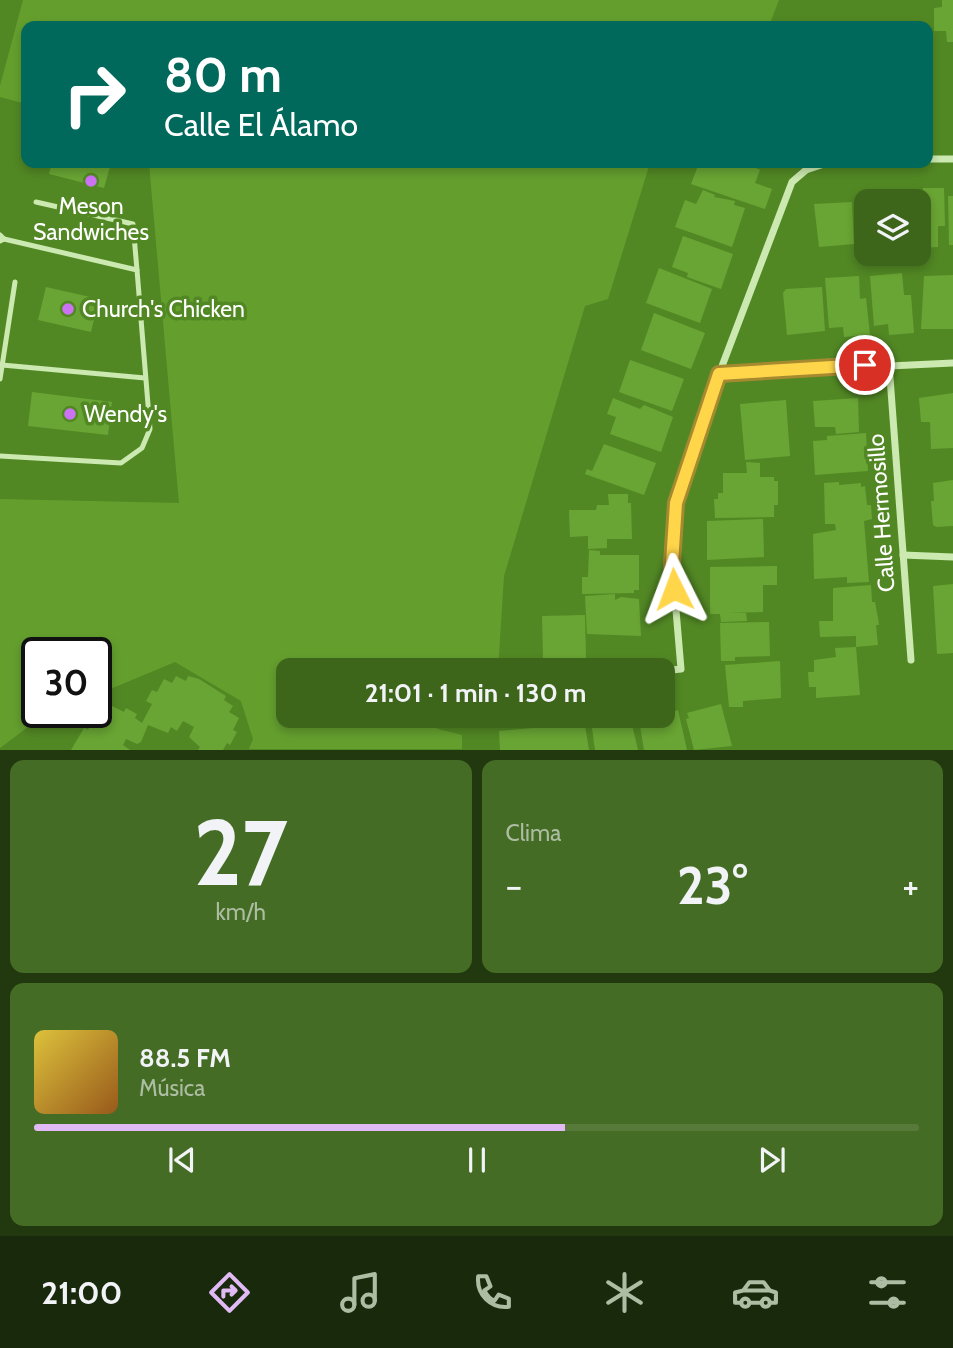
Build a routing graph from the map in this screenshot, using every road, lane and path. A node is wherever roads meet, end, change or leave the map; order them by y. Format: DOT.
graph roads {
  1 [pos="933,159"];
  2 [pos="953,159"];
  3 [pos="812,168"];
  4 [pos="36,202"];
  5 [pos="1,238"];
  6 [pos="137,270"];
  7 [pos="15,282"];
  8 [pos="889,363"];
  9 [pos="953,363"];
  10 [pos="2,365"];
  11 [pos="719,374"];
  12 [pos="145,378"];
  13 [pos="0,379"];
  14 [pos="0,456"];
  15 [pos="903,555"];
  16 [pos="953,557"];
  17 [pos="911,660"];
  18 [pos="675,669"];
  1 -- 2 [label="street"];
  3 -- 11 [label="street"];
  4 -- 6 [label="lane"];
  5 -- 6 [label="lane"];
  6 -- 12 [label="lane"];
  7 -- 10 [label="lane"];
  8 -- 9 [label="street"];
  8 -- 11 [label="street"];
  8 -- 15 [label="street, Calle Hermosillo"];
  10 -- 12 [label="lane"];
  10 -- 13 [label="lane"];
  11 -- 18 [label="street"];
  12 -- 14 [label="lane"];
  15 -- 16 [label="street"];
  15 -- 17 [label="street, Calle Hermosillo"];
}
